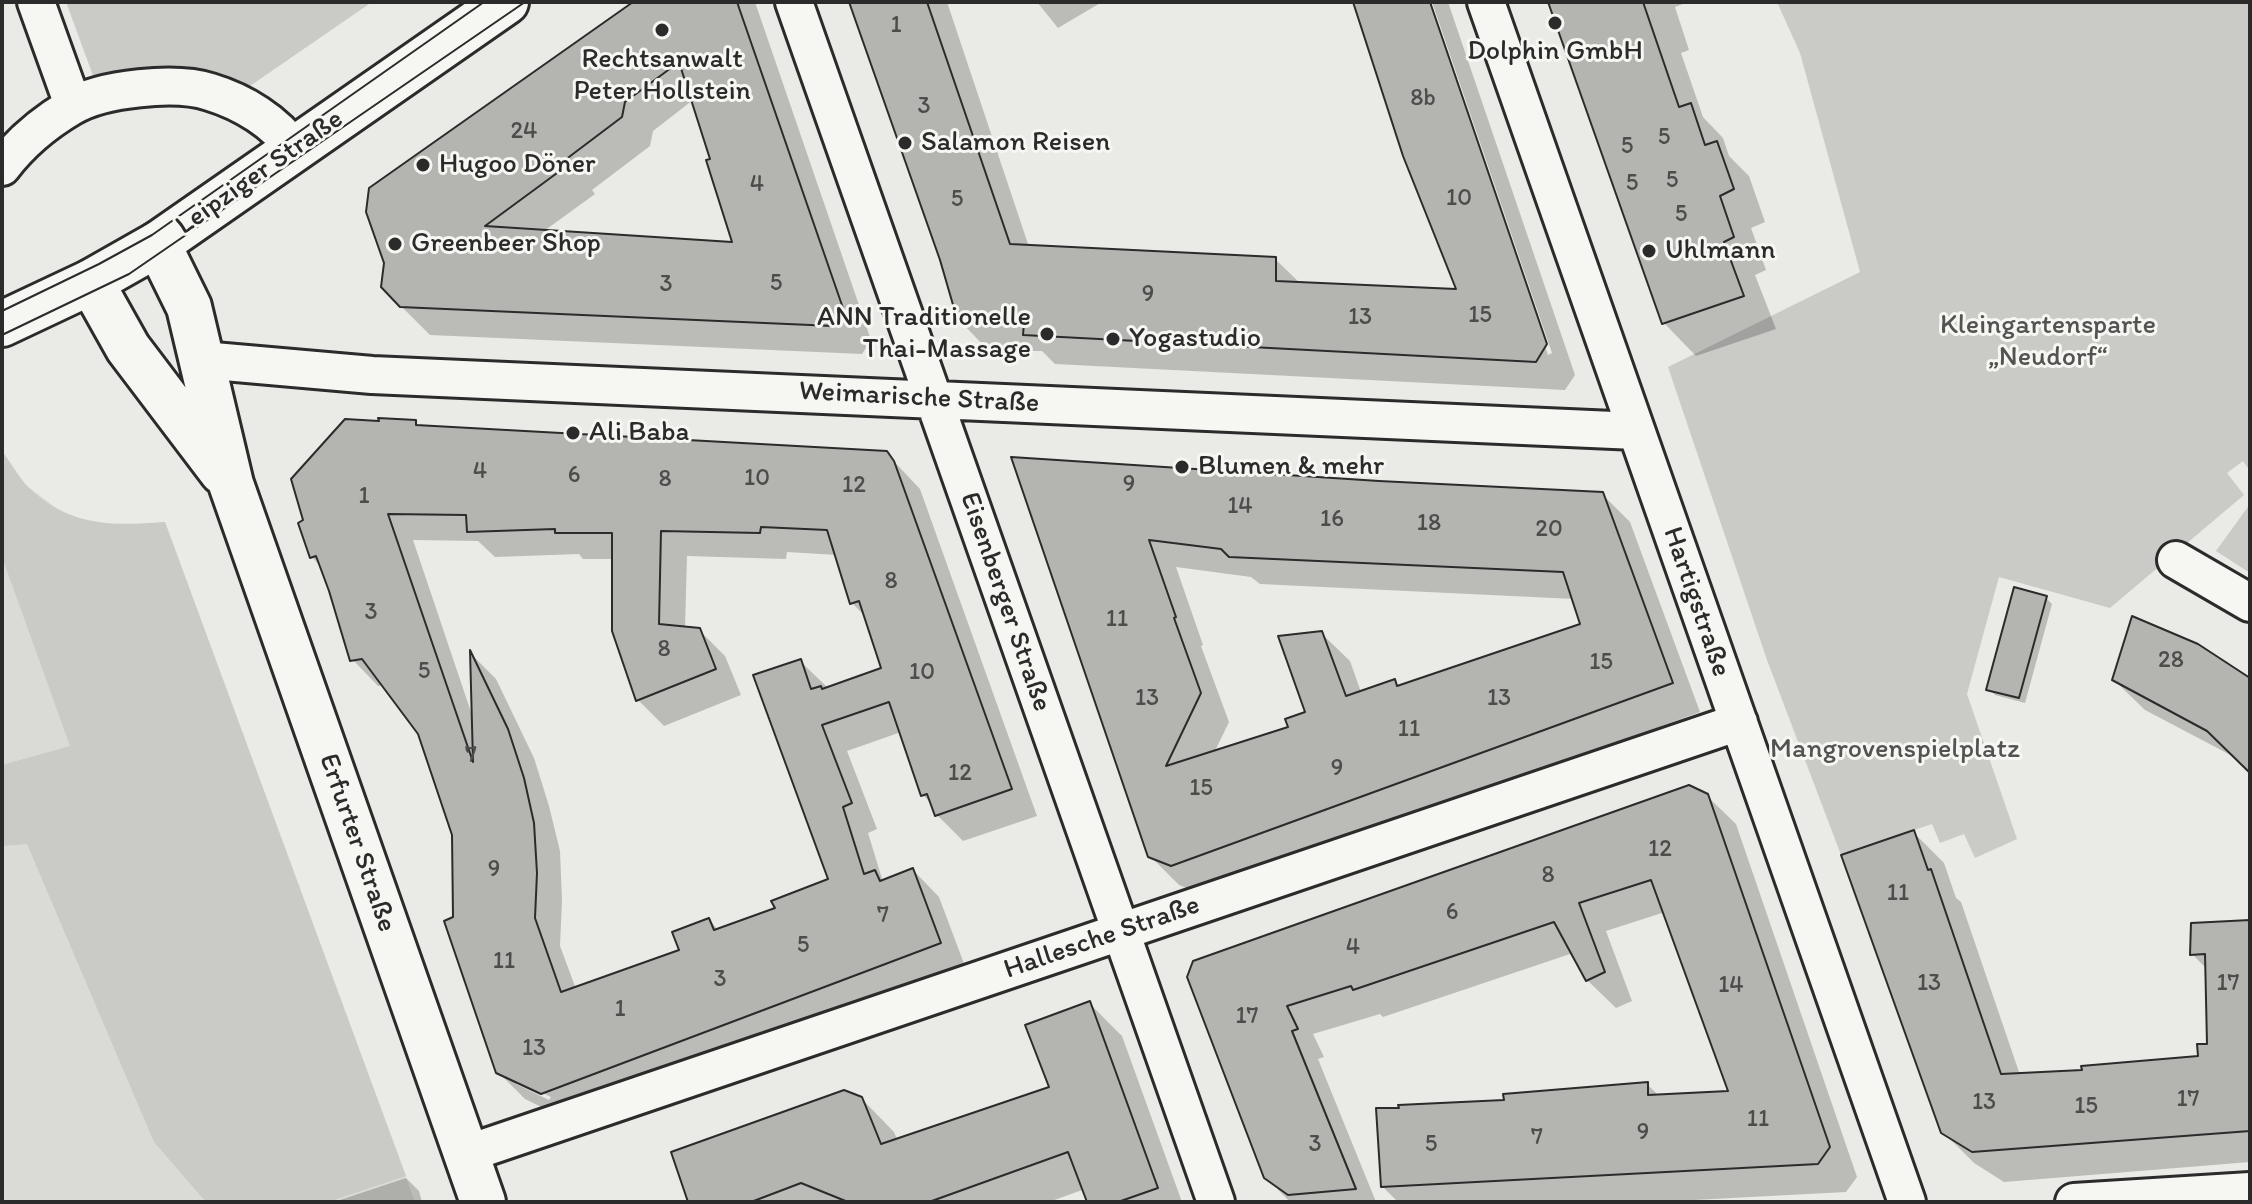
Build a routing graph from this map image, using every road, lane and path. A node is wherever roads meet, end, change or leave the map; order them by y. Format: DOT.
graph roads {
  1 [pos="36,2"];
  2 [pos="506,2"];
  3 [pos="794,2"];
  4 [pos="1486,2"];
  5 [pos="73,105"];
  6 [pos="295,150"];
  7 [pos="2,167"];
  8 [pos="158,244"];
  9 [pos="91,282"];
  10 [pos="2,324"];
  11 [pos="202,360"];
  12 [pos="933,399"];
  13 [pos="1636,431"];
  14 [pos="231,484"];
  15 [pos="2176,560"];
  16 [pos="2250,603"];
  17 [pos="1739,722"];
  18 [pos="1121,932"];
  19 [pos="466,1154"];
  20 [pos="2250,1191"];
  21 [pos="483,1202"];
  22 [pos="1216,1202"];
  23 [pos="1907,1202"];
  24 [pos="2074,1202"];
  1 -- 5 [label="street"];
  2 -- 6 [label="street, Leipziger Straße"];
  3 -- 12 [label="street, Eisenberger Straße"];
  4 -- 13 [label="street, Hartigstraße"];
  5 -- 6 [label="street"];
  5 -- 7 [label="street"];
  6 -- 8 [label="street, Leipziger Straße"];
  8 -- 9 [label="street, Leipziger Straße"];
  8 -- 11 [label="street, Erfurter Straße"];
  9 -- 10 [label="street, Leipziger Straße"];
  9 -- 14 [label="street, Erfurter Straße"];
  11 -- 12 [label="street, Weimarische Straße"];
  11 -- 14 [label="street, Erfurter Straße"];
  12 -- 13 [label="street, Weimarische Straße"];
  12 -- 18 [label="street, Eisenberger Straße"];
  13 -- 17 [label="street, Hartigstraße"];
  14 -- 19 [label="street, Erfurter Straße"];
  15 -- 16 [label="street"];
  17 -- 18 [label="street, Hallesche Straße"];
  17 -- 23 [label="street, Hartigstraße"];
  18 -- 19 [label="street, Hallesche Straße"];
  18 -- 22 [label="street, Eisenberger Straße"];
  19 -- 21 [label="street, Erfurter Straße"];
  20 -- 24 [label="street"];
}
